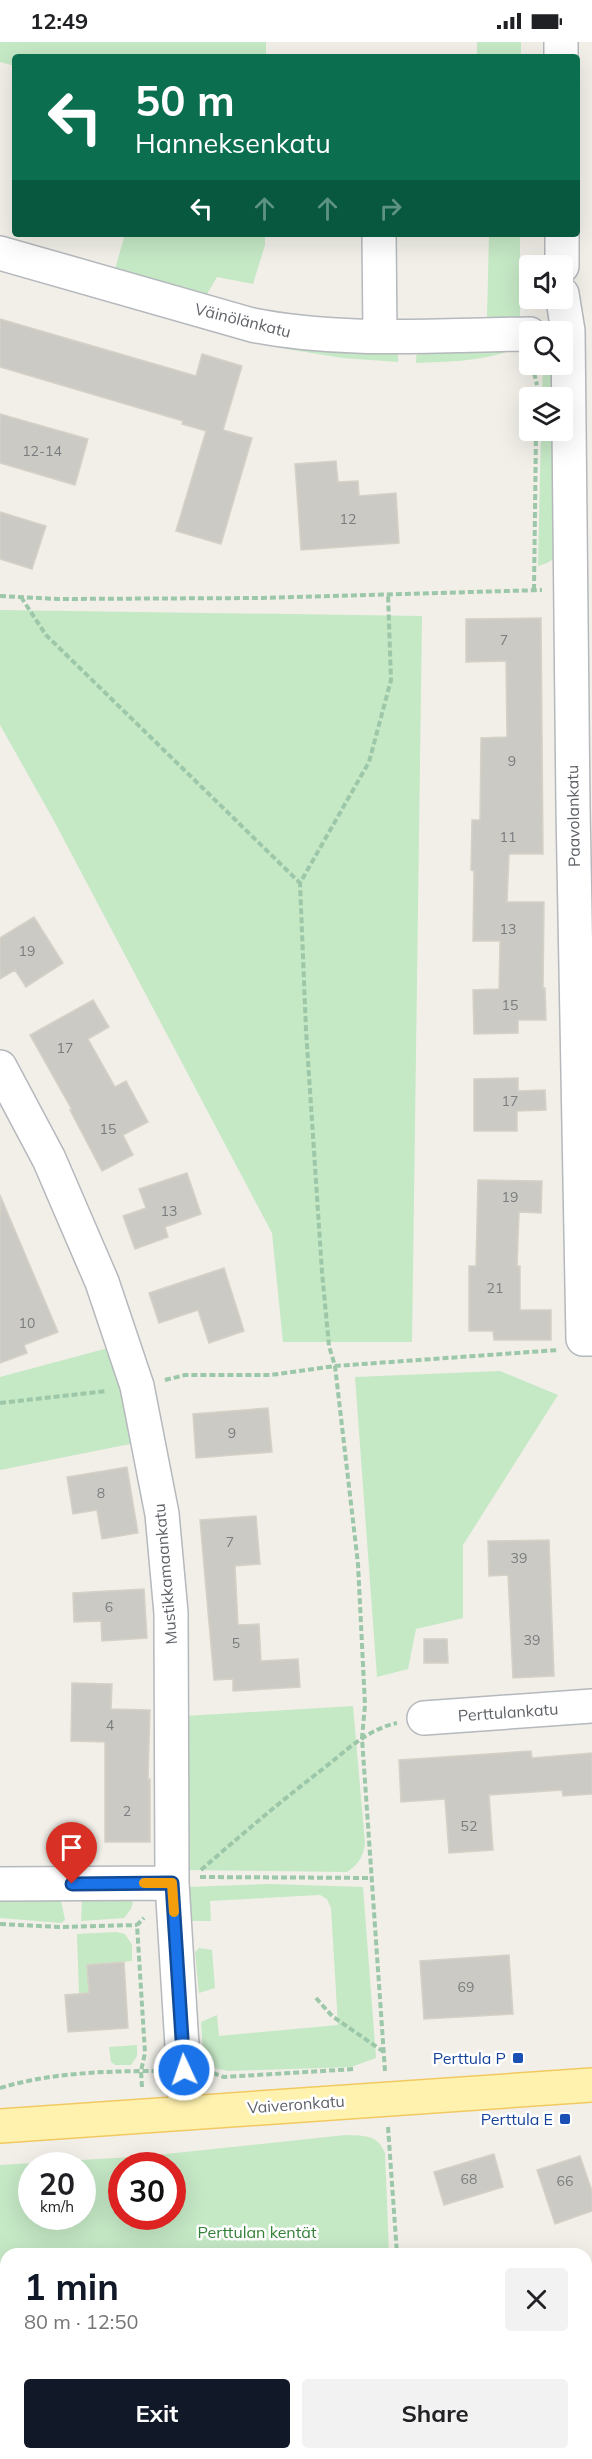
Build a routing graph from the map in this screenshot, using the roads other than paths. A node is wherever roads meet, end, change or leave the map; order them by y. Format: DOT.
graph roads {
  1 [pos="379,237"];
  2 [pos="562,237"];
  3 [pos="0,253"];
  4 [pos="562,255"];
  5 [pos="519,334"];
  6 [pos="380,335"];
  7 [pos="573,375"];
  8 [pos="583,808"];
  9 [pos="0,1067"];
  10 [pos="588,1339"];
  11 [pos="592,1706"];
  12 [pos="424,1718"];
  13 [pos="183,1880"];
  14 [pos="0,1884"];
  15 [pos="592,2085"];
  16 [pos="186,2111"];
  17 [pos="0,2126"];
  1 -- 6 [label="street"];
  2 -- 4 [label="street"];
  3 -- 6 [label="street, Väinölänkatu"];
  5 -- 6 [label="street, Väinölänkatu"];
  7 -- 8 [label="street, Paavolankatu"];
  8 -- 10 [label="street, Paavolankatu"];
  9 -- 13 [label="street, Mustikkamaankatu"];
  11 -- 12 [label="street, Perttulankatu"];
  13 -- 14 [label="street"];
  13 -- 16 [label="street, Mustikkamaankatu"];
  15 -- 16 [label="main road, Vaiveronkatu"];
  16 -- 17 [label="main road, Vaiveronkatu"];
}
